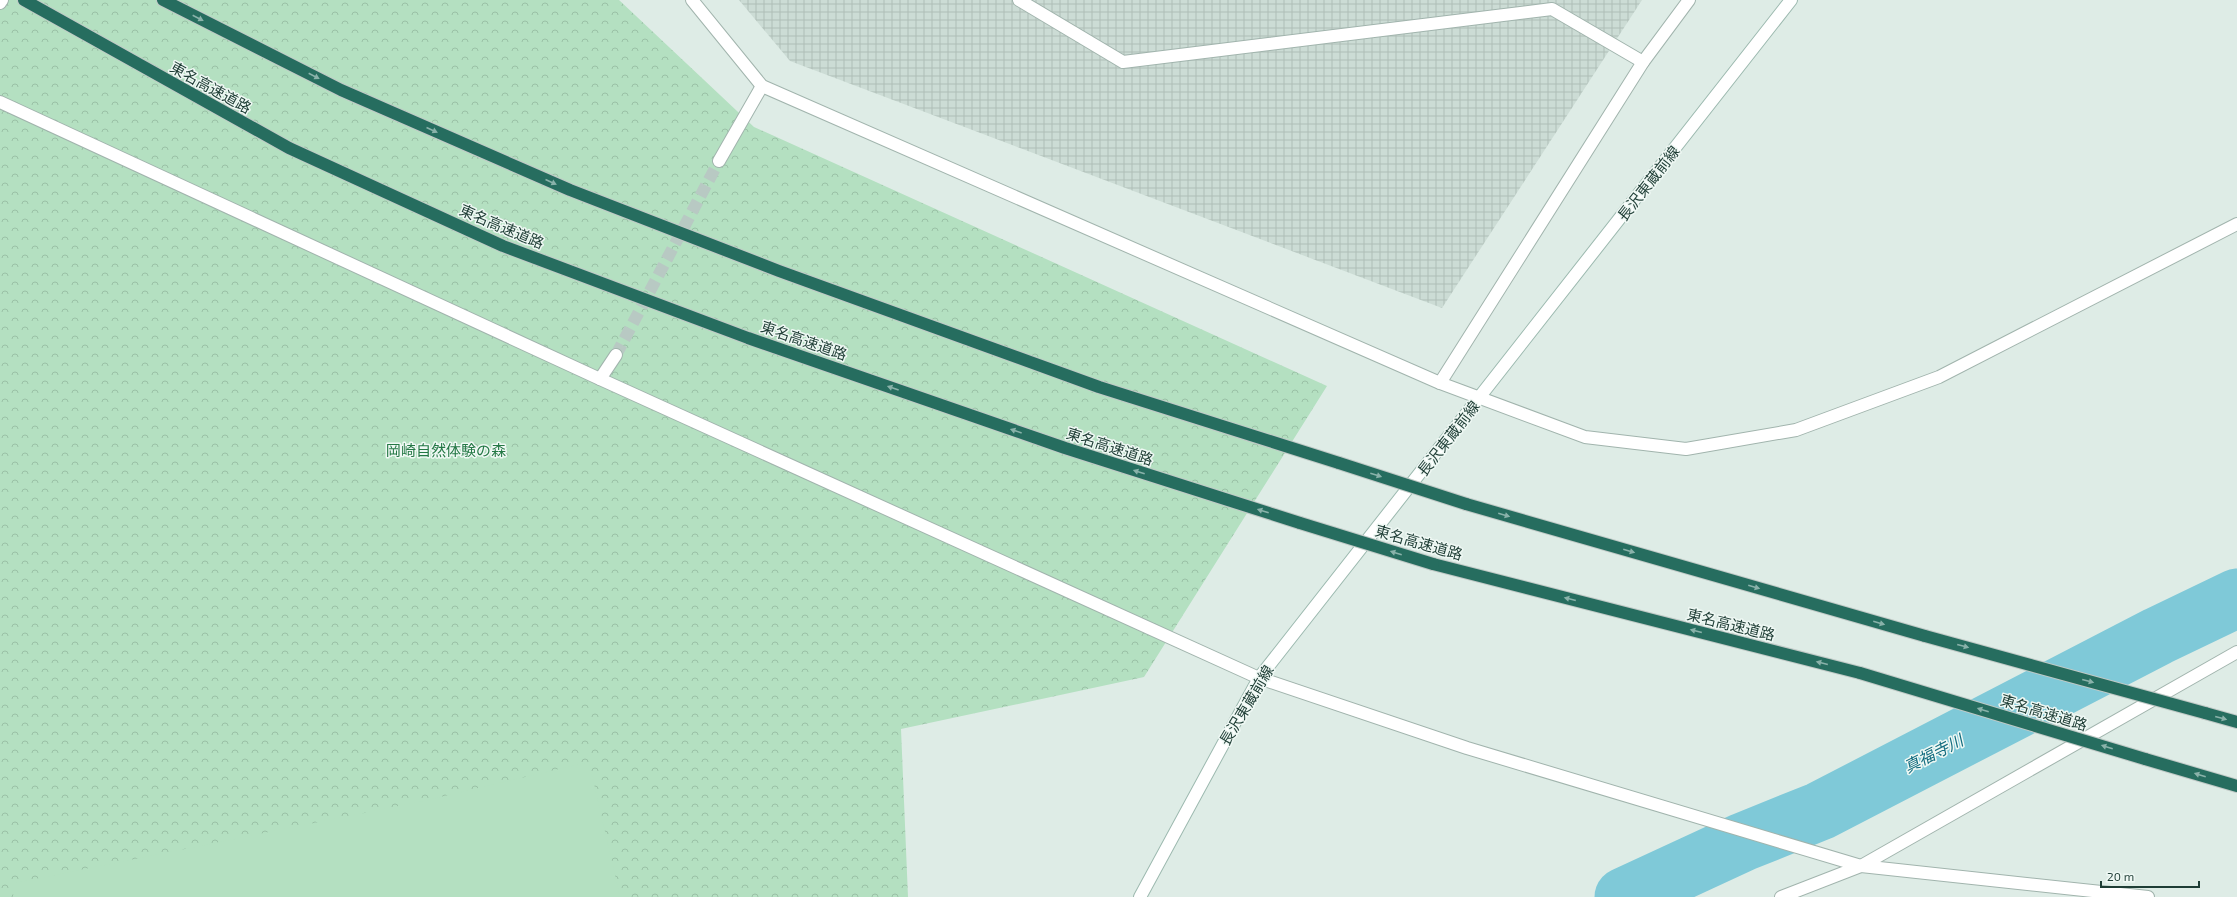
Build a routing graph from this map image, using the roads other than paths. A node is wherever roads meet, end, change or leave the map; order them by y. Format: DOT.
graph roads {
  1 [pos="2,0"];
  2 [pos="24,0"];
  3 [pos="163,0"];
  4 [pos="692,0"];
  5 [pos="1019,0"];
  6 [pos="1689,0"];
  7 [pos="1791,0"];
  8 [pos="0,3"];
  9 [pos="1643,62"];
  10 [pos="762,86"];
  11 [pos="0,102"];
  12 [pos="720,161"];
  13 [pos="2237,224"];
  14 [pos="616,355"];
  15 [pos="600,379"];
  16 [pos="1440,383"];
  17 [pos="1480,398"];
  18 [pos="2237,652"];
  19 [pos="1259,678"];
  20 [pos="2237,722"];
  21 [pos="2237,786"];
  22 [pos="1861,866"];
  23 [pos="1140,897"];
  24 [pos="1781,897"];
  25 [pos="2148,897"];
  1 -- 8 [label="street"];
  21 -- 2 [label="highway, 東名高速道路, one-way, bridge"];
  3 -- 20 [label="highway, one-way, bridge"];
  4 -- 10 [label="street"];
  5 -- 9 [label="street"];
  6 -- 9 [label="street"];
  7 -- 17 [label="street, 長沢東蔵前線"];
  9 -- 16 [label="street"];
  10 -- 12 [label="street"];
  10 -- 16 [label="street"];
  11 -- 15 [label="street"];
  13 -- 17 [label="street"];
  14 -- 15 [label="street"];
  15 -- 19 [label="street"];
  16 -- 17 [label="street"];
  17 -- 19 [label="street, 長沢東蔵前線"];
  18 -- 22 [label="street"];
  19 -- 22 [label="street"];
  19 -- 23 [label="street, 長沢東蔵前線"];
  22 -- 24 [label="street"];
  22 -- 25 [label="street"];
}
